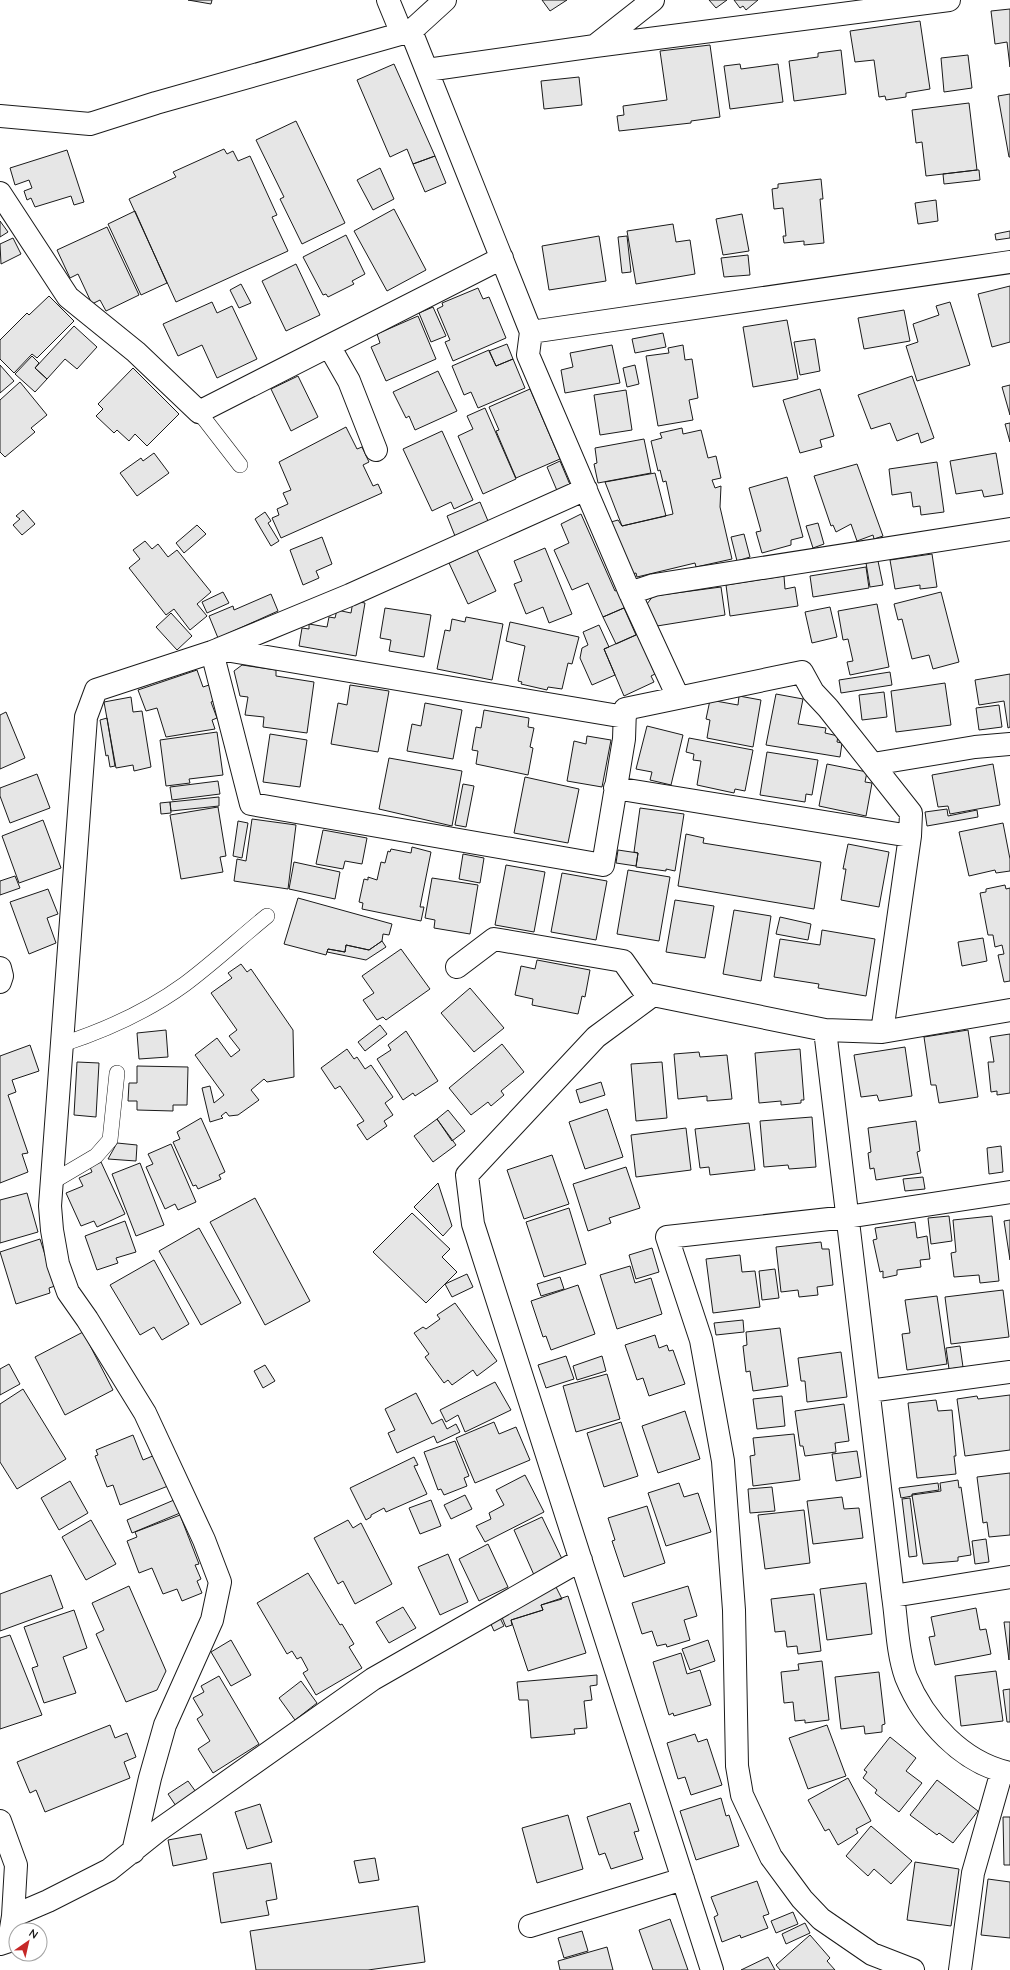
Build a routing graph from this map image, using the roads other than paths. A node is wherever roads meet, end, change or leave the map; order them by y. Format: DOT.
graph roads {
  1 [pos="388,0"];
  2 [pos="445,0"];
  3 [pos="654,0"];
  4 [pos="949,0"];
  5 [pos="406,33"];
  6 [pos="595,46"];
  7 [pos="427,70"];
  8 [pos="0,116"];
  9 [pos="0,193"];
  10 [pos="502,258"];
  11 [pos="1010,262"];
  12 [pos="531,332"];
  13 [pos="329,346"];
  14 [pos="199,412"];
  15 [pos="376,450"];
  16 [pos="240,465"];
  17 [pos="586,489"];
  18 [pos="1010,529"];
  19 [pos="630,593"];
  20 [pos="216,650"];
  21 [pos="678,697"];
  22 [pos="625,717"];
  23 [pos="1010,744"];
  24 [pos="872,764"];
  25 [pos="616,788"];
  26 [pos="910,836"];
  27 [pos="266,916"];
  28 [pos="457,967"];
  29 [pos="0,968"];
  30 [pos="0,982"];
  31 [pos="649,998"];
  32 [pos="1010,1010"];
  33 [pos="825,1030"];
  34 [pos="882,1032"];
  35 [pos="63,1044"];
  36 [pos="117,1072"];
  37 [pos="52,1182"];
  38 [pos="1010,1192"];
  39 [pos="847,1217"];
  40 [pos="1010,1372"];
  41 [pos="869,1390"];
  42 [pos="581,1560"];
  43 [pos="1010,1578"];
  44 [pos="893,1596"];
  45 [pos="1006,1772"];
  46 [pos="0,1821"];
  47 [pos="133,1852"];
  48 [pos="683,1879"];
  49 [pos="13,1916"];
  50 [pos="530,1926"];
  51 [pos="0,1944"];
  52 [pos="712,1970"];
  53 [pos="912,1970"];
  54 [pos="960,1970"];
  1 -- 5 [label="street"];
  2 -- 5 [label="street"];
  3 -- 6 [label="street"];
  4 -- 6 [label="street"];
  5 -- 7 [label="street"];
  5 -- 8 [label="street"];
  6 -- 7 [label="street"];
  7 -- 10 [label="street"];
  9 -- 14 [label="street"];
  10 -- 12 [label="street"];
  10 -- 13 [label="street"];
  11 -- 12 [label="street"];
  12 -- 17 [label="street"];
  13 -- 14 [label="street"];
  13 -- 15 [label="street"];
  14 -- 16 [label="lane"];
  17 -- 19 [label="street"];
  17 -- 20 [label="street"];
  18 -- 19 [label="street"];
  19 -- 21 [label="street"];
  20 -- 22 [label="street"];
  20 -- 25 [label="street"];
  20 -- 35 [label="street"];
  21 -- 22 [label="street"];
  21 -- 24 [label="street"];
  22 -- 25 [label="street"];
  23 -- 24 [label="street"];
  24 -- 26 [label="street"];
  25 -- 26 [label="street"];
  26 -- 34 [label="street"];
  27 -- 35 [label="lane"];
  28 -- 31 [label="street"];
  29 -- 30 [label="street"];
  31 -- 33 [label="street"];
  31 -- 42 [label="street"];
  32 -- 34 [label="street"];
  33 -- 34 [label="street"];
  33 -- 39 [label="street"];
  35 -- 37 [label="street"];
  36 -- 37 [label="lane"];
  37 -- 47 [label="street"];
  38 -- 39 [label="street"];
  39 -- 41 [label="street"];
  39 -- 53 [label="street"];
  40 -- 41 [label="street"];
  41 -- 44 [label="street"];
  42 -- 47 [label="street"];
  42 -- 48 [label="street"];
  43 -- 44 [label="street"];
  44 -- 45 [label="street"];
  45 -- 54 [label="street"];
  46 -- 49 [label="street"];
  47 -- 49 [label="street"];
  48 -- 50 [label="street"];
  48 -- 52 [label="street"];
  49 -- 51 [label="street"];
}
